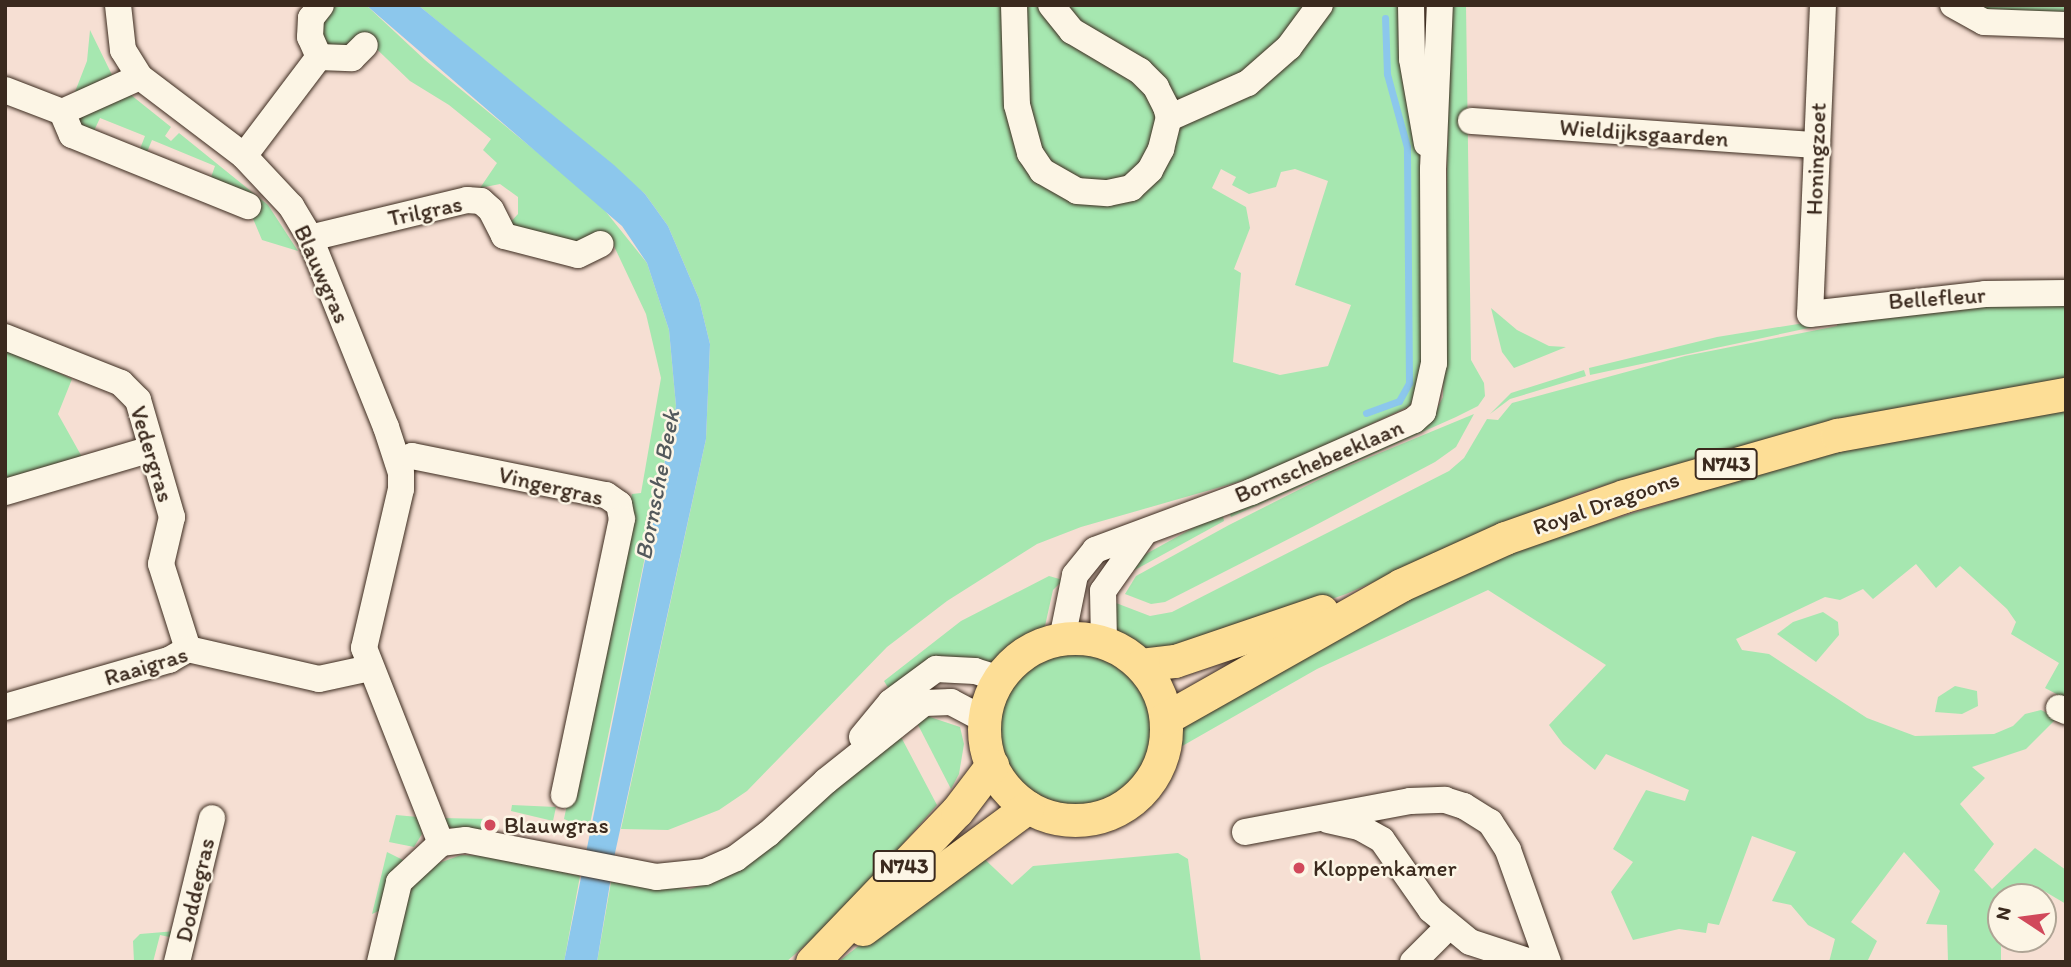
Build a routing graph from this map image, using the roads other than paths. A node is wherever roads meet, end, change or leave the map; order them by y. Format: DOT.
graph roads {
  1 [pos="117,5"];
  2 [pos="321,5"];
  3 [pos="1014,5"];
  4 [pos="1051,5"];
  5 [pos="1320,5"];
  6 [pos="1411,5"];
  7 [pos="1440,5"];
  8 [pos="1823,5"];
  9 [pos="1953,5"];
  10 [pos="2066,25"];
  11 [pos="365,45"];
  12 [pos="318,57"];
  13 [pos="140,78"];
  14 [pos="5,90"];
  15 [pos="62,112"];
  16 [pos="1168,118"];
  17 [pos="1471,121"];
  18 [pos="1817,145"];
  19 [pos="244,156"];
  20 [pos="1433,169"];
  21 [pos="248,206"];
  22 [pos="310,237"];
  23 [pos="601,244"];
  24 [pos="2066,293"];
  25 [pos="1810,314"];
  26 [pos="5,337"];
  27 [pos="2066,394"];
  28 [pos="152,449"];
  29 [pos="398,462"];
  30 [pos="5,492"];
  31 [pos="1142,536"];
  32 [pos="1401,585"];
  33 [pos="1062,639"];
  34 [pos="1104,642"];
  35 [pos="188,649"];
  36 [pos="1141,665"];
  37 [pos="370,668"];
  38 [pos="999,679"];
  39 [pos="5,707"];
  40 [pos="1166,718"];
  41 [pos="985,720"];
  42 [pos="992,765"];
  43 [pos="826,781"];
  44 [pos="564,795"];
  45 [pos="1395,804"];
  46 [pos="1028,807"];
  47 [pos="212,818"];
  48 [pos="1315,818"];
  49 [pos="1245,832"];
  50 [pos="1382,840"];
  51 [pos="441,843"];
  52 [pos="1449,926"];
  53 [pos="177,962"];
  54 [pos="380,962"];
  55 [pos="813,962"];
  56 [pos="1413,962"];
  57 [pos="1531,962"];
  58 [pos="1548,962"];
  1 -- 13 [label="street, Blauwgras"];
  2 -- 12 [label="street"];
  3 -- 16 [label="street"];
  4 -- 16 [label="street"];
  5 -- 16 [label="street"];
  6 -- 20 [label="street, Bornschebeeklaan"];
  7 -- 20 [label="street, Bornschebeeklaan"];
  8 -- 18 [label="street, Honingzoet"];
  9 -- 10 [label="street"];
  11 -- 12 [label="street"];
  12 -- 19 [label="street"];
  13 -- 15 [label="street"];
  13 -- 19 [label="street, Blauwgras"];
  14 -- 15 [label="street"];
  15 -- 21 [label="street"];
  17 -- 18 [label="street, Wieldijksgaarden"];
  18 -- 25 [label="street, Honingzoet"];
  19 -- 22 [label="street, Blauwgras"];
  20 -- 31 [label="street, Bornschebeeklaan"];
  22 -- 23 [label="street, Trilgras"];
  22 -- 29 [label="street, Blauwgras"];
  24 -- 25 [label="street, Bellefleur"];
  26 -- 28 [label="street, Vedergras"];
  27 -- 32 [label="main road, Royal Dragoons / N743"];
  28 -- 30 [label="street"];
  28 -- 35 [label="street, Vedergras"];
  29 -- 37 [label="street, Blauwgras"];
  29 -- 44 [label="street, Vingergras"];
  31 -- 33 [label="street, Bornschebeeklaan"];
  31 -- 34 [label="street"];
  32 -- 36 [label="main road, Royal Dragoons / N743"];
  32 -- 40 [label="main road, Royal Dragoons / N743"];
  33 -- 34 [label="main road"];
  33 -- 38 [label="main road"];
  34 -- 36 [label="main road"];
  35 -- 37 [label="street, Raaigras"];
  35 -- 39 [label="street, Raaigras"];
  36 -- 40 [label="main road"];
  37 -- 51 [label="street, Blauwgras"];
  38 -- 41 [label="main road"];
  38 -- 43 [label="street"];
  40 -- 46 [label="main road"];
  41 -- 42 [label="main road"];
  41 -- 43 [label="street"];
  42 -- 46 [label="main road"];
  42 -- 55 [label="main road, N743"];
  43 -- 51 [label="street"];
  45 -- 48 [label="street"];
  45 -- 50 [label="street"];
  45 -- 58 [label="street"];
  46 -- 55 [label="main road, N743"];
  47 -- 53 [label="street, Doddegras"];
  48 -- 49 [label="street"];
  48 -- 50 [label="street"];
  50 -- 52 [label="street"];
  51 -- 54 [label="street"];
  52 -- 56 [label="street"];
  52 -- 57 [label="street"];
}
